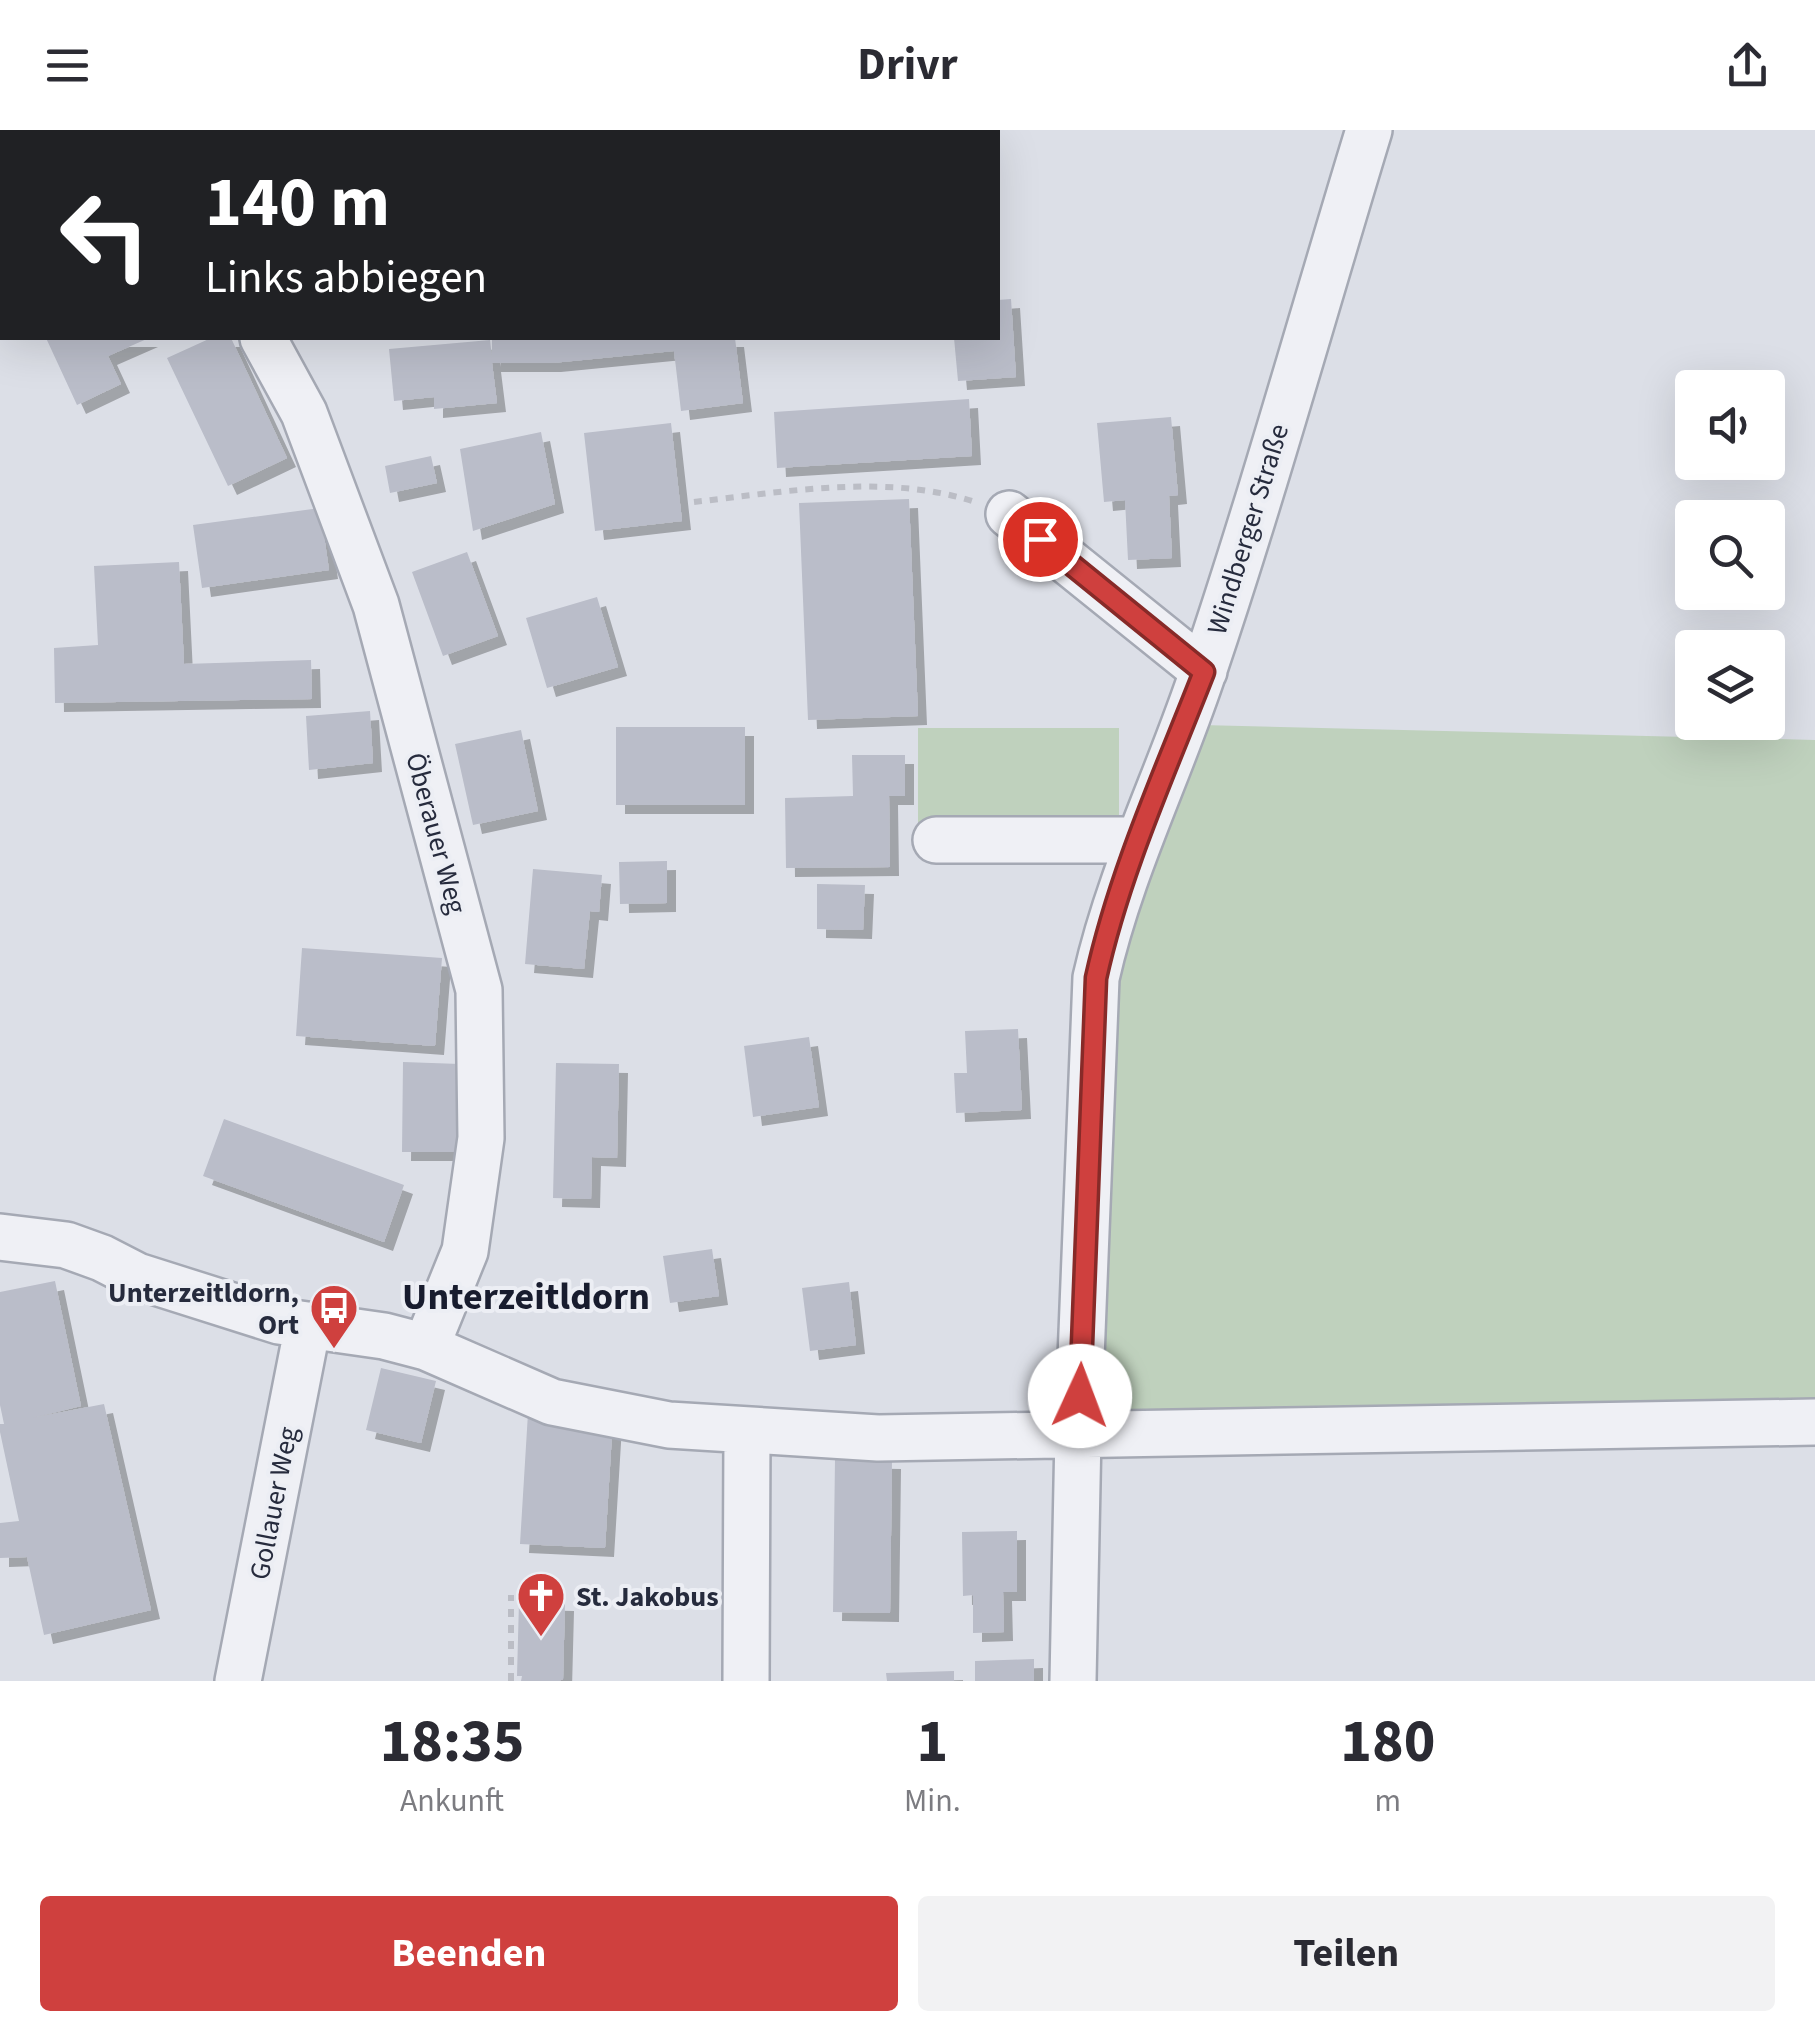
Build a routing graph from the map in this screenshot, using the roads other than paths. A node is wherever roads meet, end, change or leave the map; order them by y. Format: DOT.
graph roads {
  1 [pos="1365,142"];
  2 [pos="264,340"];
  3 [pos="1009,514"];
  4 [pos="1204,672"];
  5 [pos="936,840"];
  6 [pos="1139,840"];
  7 [pos="0,1237"];
  8 [pos="308,1326"];
  9 [pos="426,1347"];
  10 [pos="1815,1422"];
  11 [pos="746,1431"];
  12 [pos="1078,1434"];
  13 [pos="238,1681"];
  14 [pos="746,1681"];
  15 [pos="1074,1681"];
  1 -- 4 [label="street, Windberger Straße"];
  2 -- 9 [label="street, Öberauer Weg"];
  3 -- 4 [label="street"];
  4 -- 6 [label="street, Windberger Straße"];
  5 -- 6 [label="street"];
  6 -- 12 [label="street, Windberger Straße"];
  7 -- 8 [label="street"];
  8 -- 9 [label="street"];
  8 -- 13 [label="street, Gollauer Weg"];
  9 -- 11 [label="street"];
  10 -- 12 [label="street"];
  11 -- 12 [label="street"];
  11 -- 14 [label="street"];
  12 -- 15 [label="street, Windberger Straße"];
}
